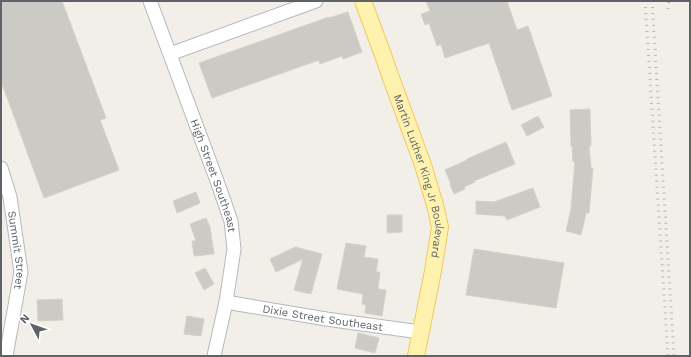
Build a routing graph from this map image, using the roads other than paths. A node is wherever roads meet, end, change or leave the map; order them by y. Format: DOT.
graph roads {
  1 [pos="150,1"];
  2 [pos="316,1"];
  3 [pos="364,1"];
  4 [pos="170,54"];
  5 [pos="1,168"];
  6 [pos="226,302"];
  7 [pos="420,332"];
  8 [pos="6,356"];
  9 [pos="214,356"];
  10 [pos="416,356"];
  1 -- 4 [label="street, High Street Southeast"];
  2 -- 4 [label="street"];
  3 -- 7 [label="main road, Martin Luther King Jr Boulevard"];
  4 -- 6 [label="street, High Street Southeast"];
  5 -- 8 [label="street, Summit Street"];
  6 -- 7 [label="street, Dixie Street Southeast"];
  6 -- 9 [label="street, High Street Southeast"];
  7 -- 10 [label="main road, Martin Luther King Jr Boulevard"];
}
